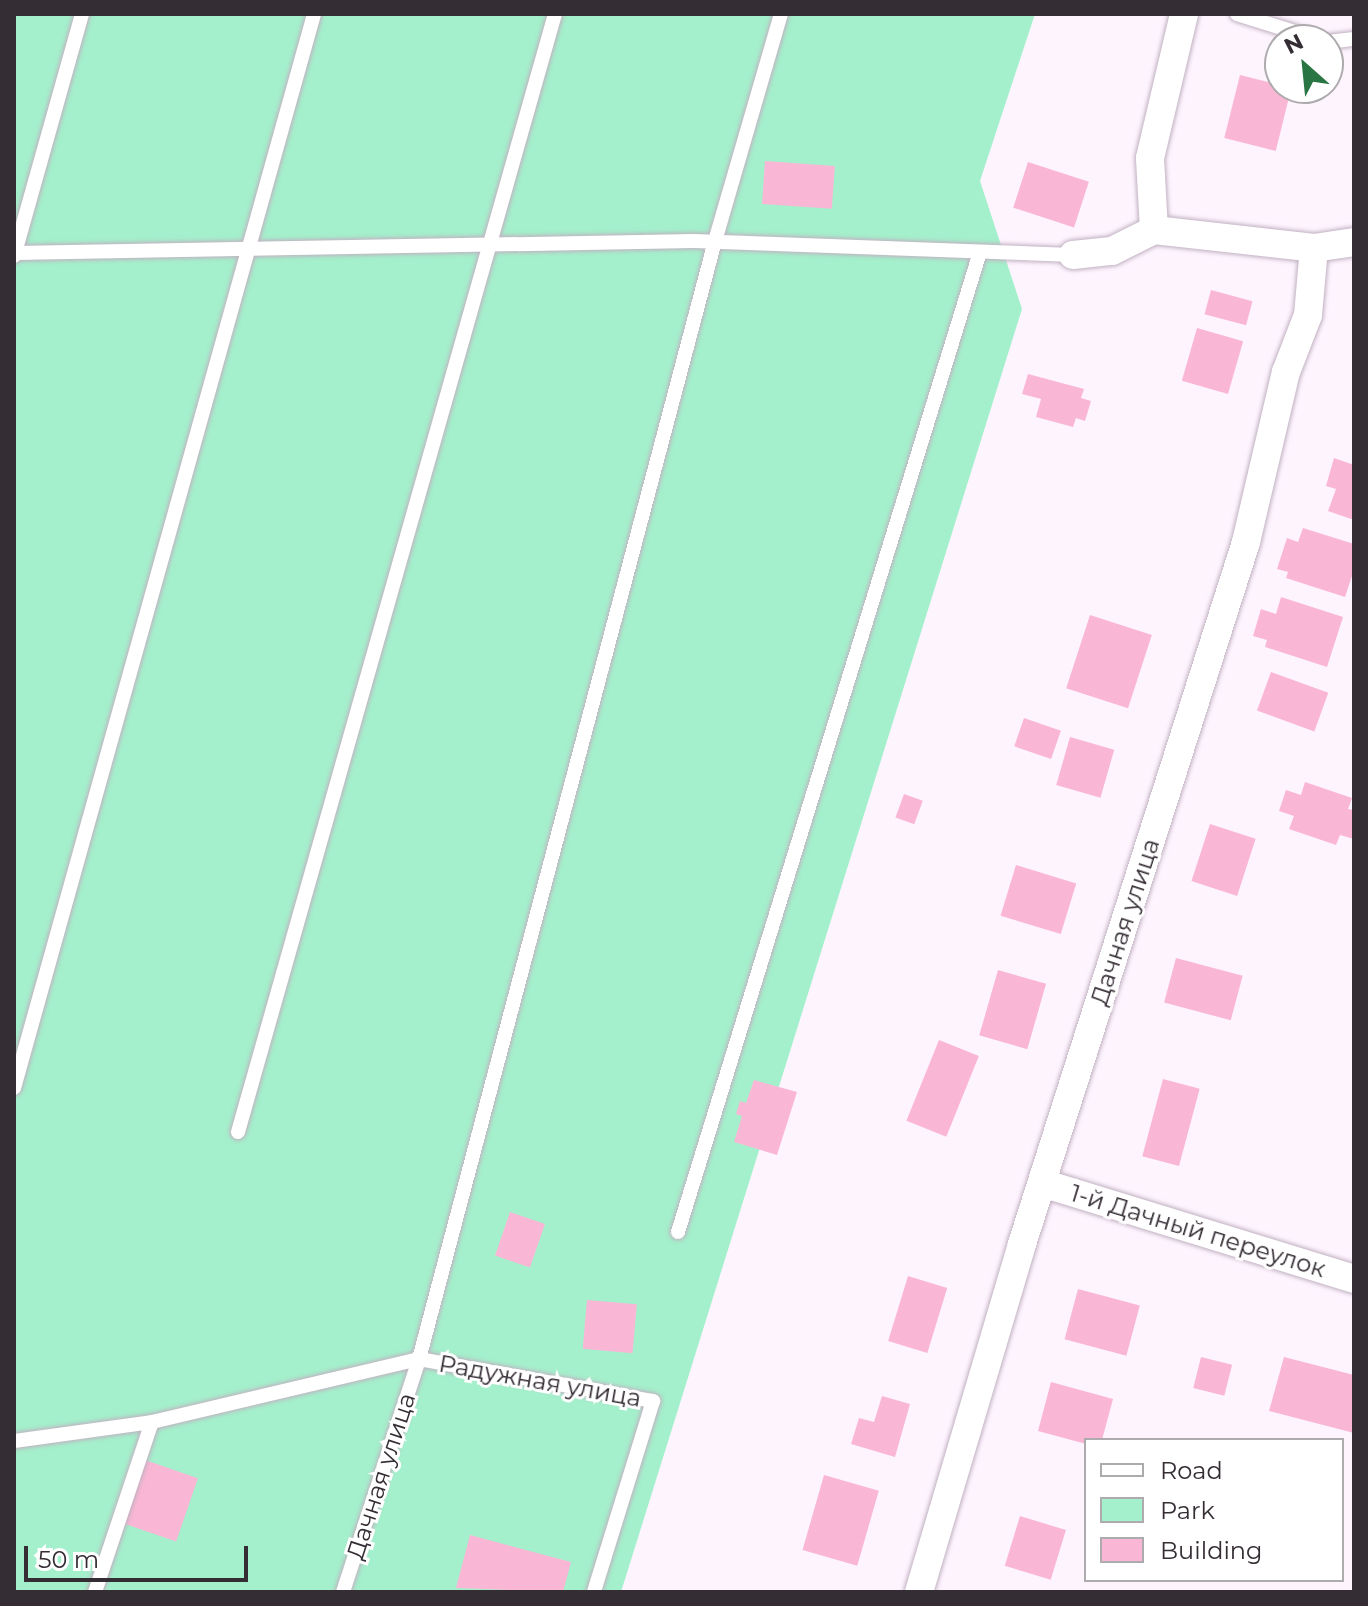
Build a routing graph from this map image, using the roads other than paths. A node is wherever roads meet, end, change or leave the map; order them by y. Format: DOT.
graph roads {
  1 [pos="82,14"];
  2 [pos="314,14"];
  3 [pos="555,14"];
  4 [pos="781,14"];
  5 [pos="1184,14"];
  6 [pos="1237,14"];
  7 [pos="1269,24"];
  8 [pos="1154,230"];
  9 [pos="715,241"];
  10 [pos="1354,242"];
  11 [pos="488,245"];
  12 [pos="1314,248"];
  13 [pos="248,250"];
  14 [pos="980,252"];
  15 [pos="14,254"];
  16 [pos="1073,255"];
  17 [pos="14,1088"];
  18 [pos="238,1132"];
  19 [pos="1042,1183"];
  20 [pos="678,1232"];
  21 [pos="1354,1279"];
  22 [pos="419,1359"];
  23 [pos="152,1422"];
  24 [pos="14,1441"];
  25 [pos="95,1592"];
  26 [pos="343,1592"];
  27 [pos="594,1592"];
  28 [pos="919,1592"];
  1 -- 15 [label="lane"];
  2 -- 13 [label="lane"];
  3 -- 11 [label="lane"];
  4 -- 9 [label="lane, Дачная улица"];
  5 -- 8 [label="street"];
  6 -- 7 [label="lane"];
  8 -- 12 [label="street"];
  8 -- 16 [label="street"];
  9 -- 11 [label="lane"];
  9 -- 14 [label="lane"];
  9 -- 22 [label="lane, Дачная улица"];
  10 -- 12 [label="street"];
  11 -- 13 [label="lane"];
  11 -- 18 [label="lane"];
  12 -- 19 [label="street, Дачная улица"];
  13 -- 15 [label="lane"];
  13 -- 17 [label="lane"];
  14 -- 16 [label="lane"];
  14 -- 20 [label="lane"];
  19 -- 21 [label="street, 1-й Дачный переулок"];
  19 -- 28 [label="street, Дачная улица"];
  22 -- 23 [label="lane"];
  22 -- 26 [label="lane, Дачная улица"];
  22 -- 27 [label="lane, Радужная улица"];
  23 -- 24 [label="lane"];
  23 -- 25 [label="lane"];
}
